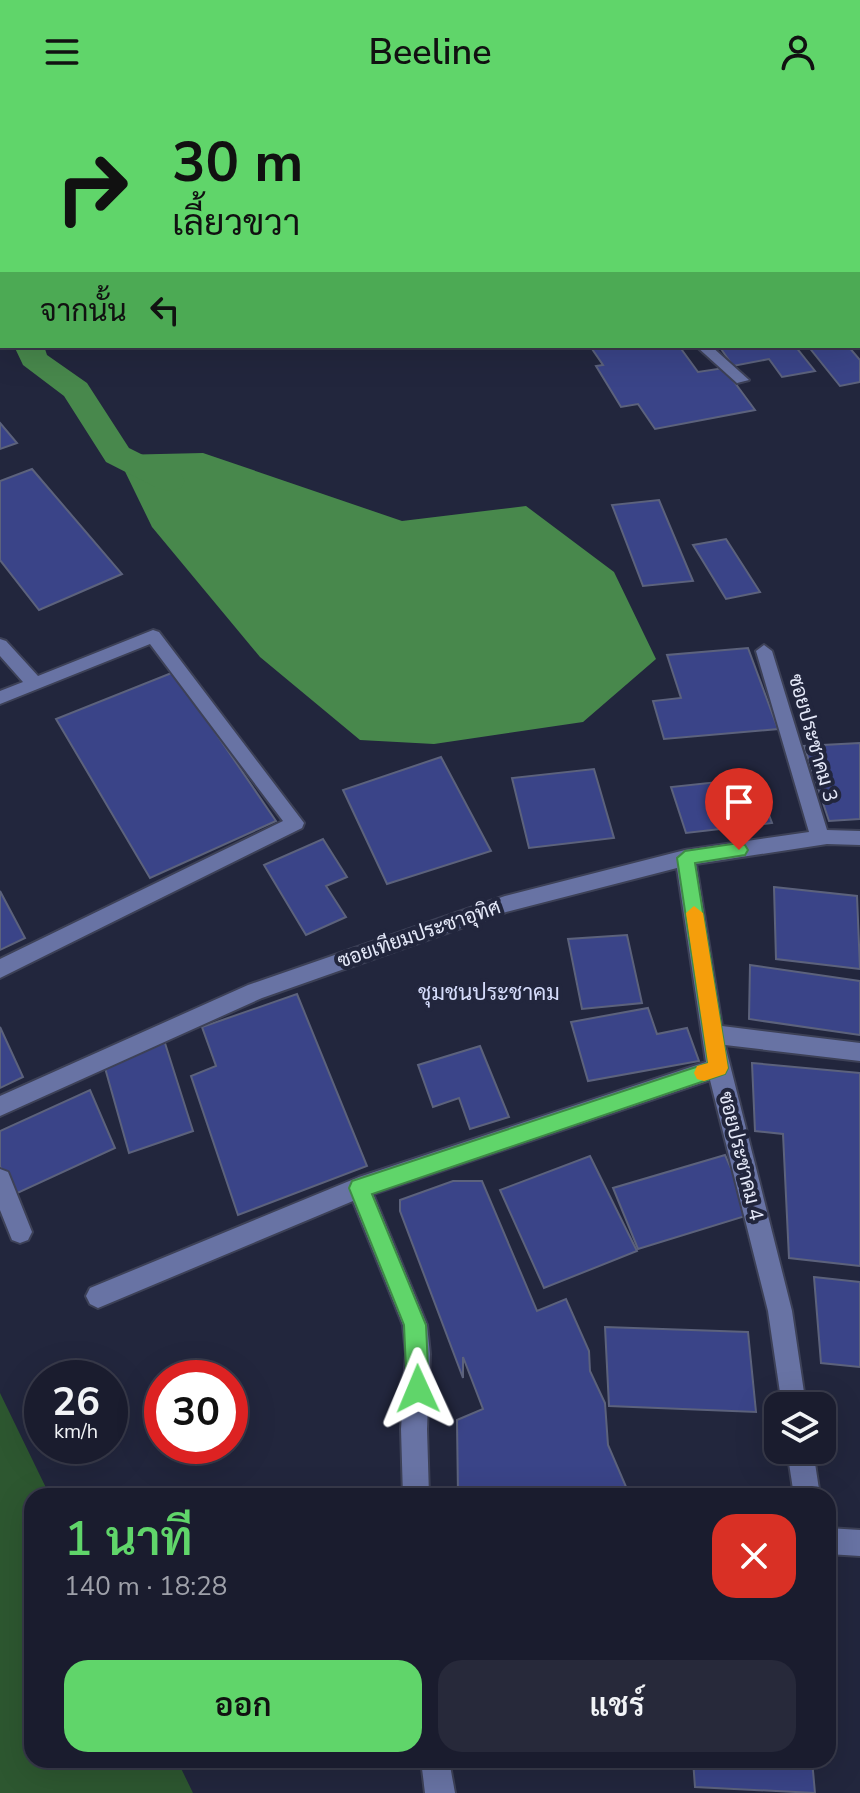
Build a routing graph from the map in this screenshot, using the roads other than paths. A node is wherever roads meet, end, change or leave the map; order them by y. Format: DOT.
graph roads {
  1 [pos="705,348"];
  2 [pos="742,380"];
  3 [pos="0,645"];
  4 [pos="764,651"];
  5 [pos="35,684"];
  6 [pos="0,698"];
  7 [pos="820,838"];
  8 [pos="860,838"];
  9 [pos="685,858"];
  10 [pos="0,969"];
  11 [pos="714,1034"];
  12 [pos="860,1052"];
  13 [pos="718,1068"];
  14 [pos="0,1106"];
  15 [pos="0,1180"];
  16 [pos="359,1188"];
  17 [pos="20,1232"];
  18 [pos="98,1296"];
  19 [pos="792,1392"];
  20 [pos="802,1464"];
  21 [pos="416,1488"];
  22 [pos="806,1488"];
  23 [pos="836,1542"];
  24 [pos="860,1543"];
  25 [pos="436,1768"];
  26 [pos="440,1793"];
  1 -- 2 [label="street"];
  3 -- 5 [label="street"];
  4 -- 7 [label="street, ซอยประชาคม 3"];
  5 -- 6 [label="street"];
  5 -- 10 [label="street"];
  7 -- 8 [label="street, ซอยเทียมประชาอุทิศ"];
  7 -- 9 [label="street, ซอยเทียมประชาอุทิศ"];
  9 -- 11 [label="street, ซอยประชาคม 4"];
  9 -- 14 [label="street, ซอยเทียมประชาอุทิศ"];
  11 -- 12 [label="street"];
  11 -- 13 [label="street, ซอยประชาคม 4"];
  13 -- 16 [label="street"];
  13 -- 19 [label="street, ซอยประชาคม 4"];
  15 -- 17 [label="street"];
  16 -- 18 [label="street"];
  16 -- 21 [label="street"];
  20 -- 22 [label="street"];
  23 -- 24 [label="street"];
  25 -- 26 [label="street"];
}
